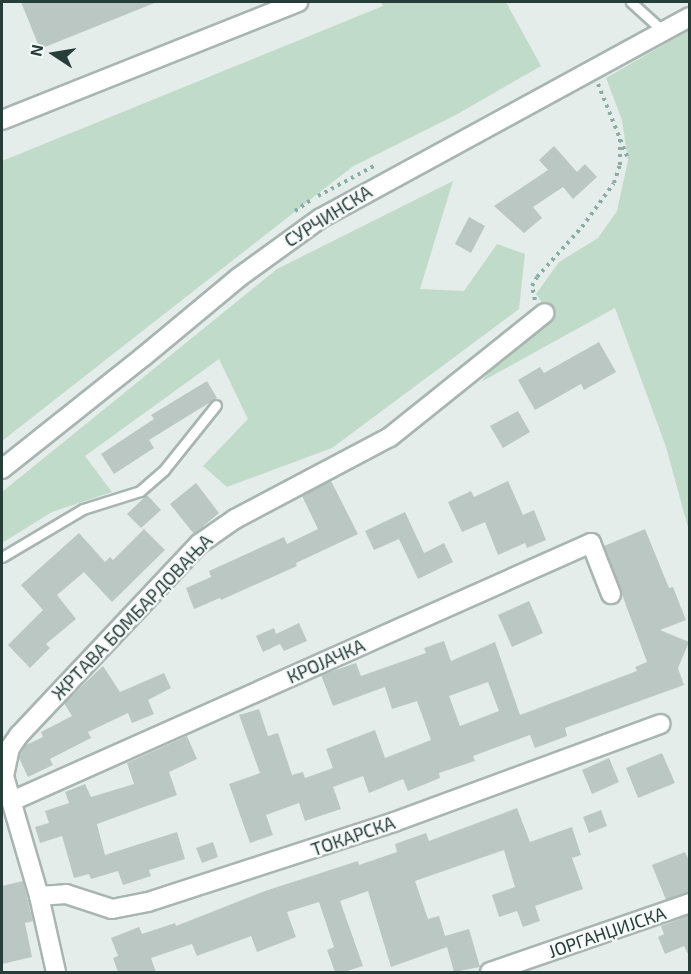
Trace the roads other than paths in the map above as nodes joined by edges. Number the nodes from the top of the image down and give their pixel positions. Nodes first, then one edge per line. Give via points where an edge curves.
1 (298, 2) edge
2 (631, 2) edge
3 (690, 17) edge
4 (663, 31) junction
5 (3, 115) edge
6 (545, 313) dead end
7 (216, 405) dead end
8 (2, 469) edge
9 (2, 557) edge
10 (611, 594) dead end
11 (661, 724) dead end
12 (10, 813) edge
13 (39, 896) junction
14 (690, 903) edge
15 (56, 972) edge
16 (490, 972) edge

1 - 5 street
2 - 4 lane
3 - 4 street, СУРЧИНСКА
4 - 8 street, СУРЧИНСКА via 364,192 302,231 237,278
6 - 12 street, ЖРТАВА БОМБАРДОВАЊА via 390,437 235,519 199,544 19,735 10,748 4,777
7 - 9 lane via 164,470 140,491 83,509
10 - 12 street, КРОЈАЧКА via 591,543
11 - 13 street, ТОКАРСКА via 394,822 148,902 112,909 66,894
12 - 13 street
13 - 15 street
14 - 16 street, ЈОРГАНЏИЈСКА

